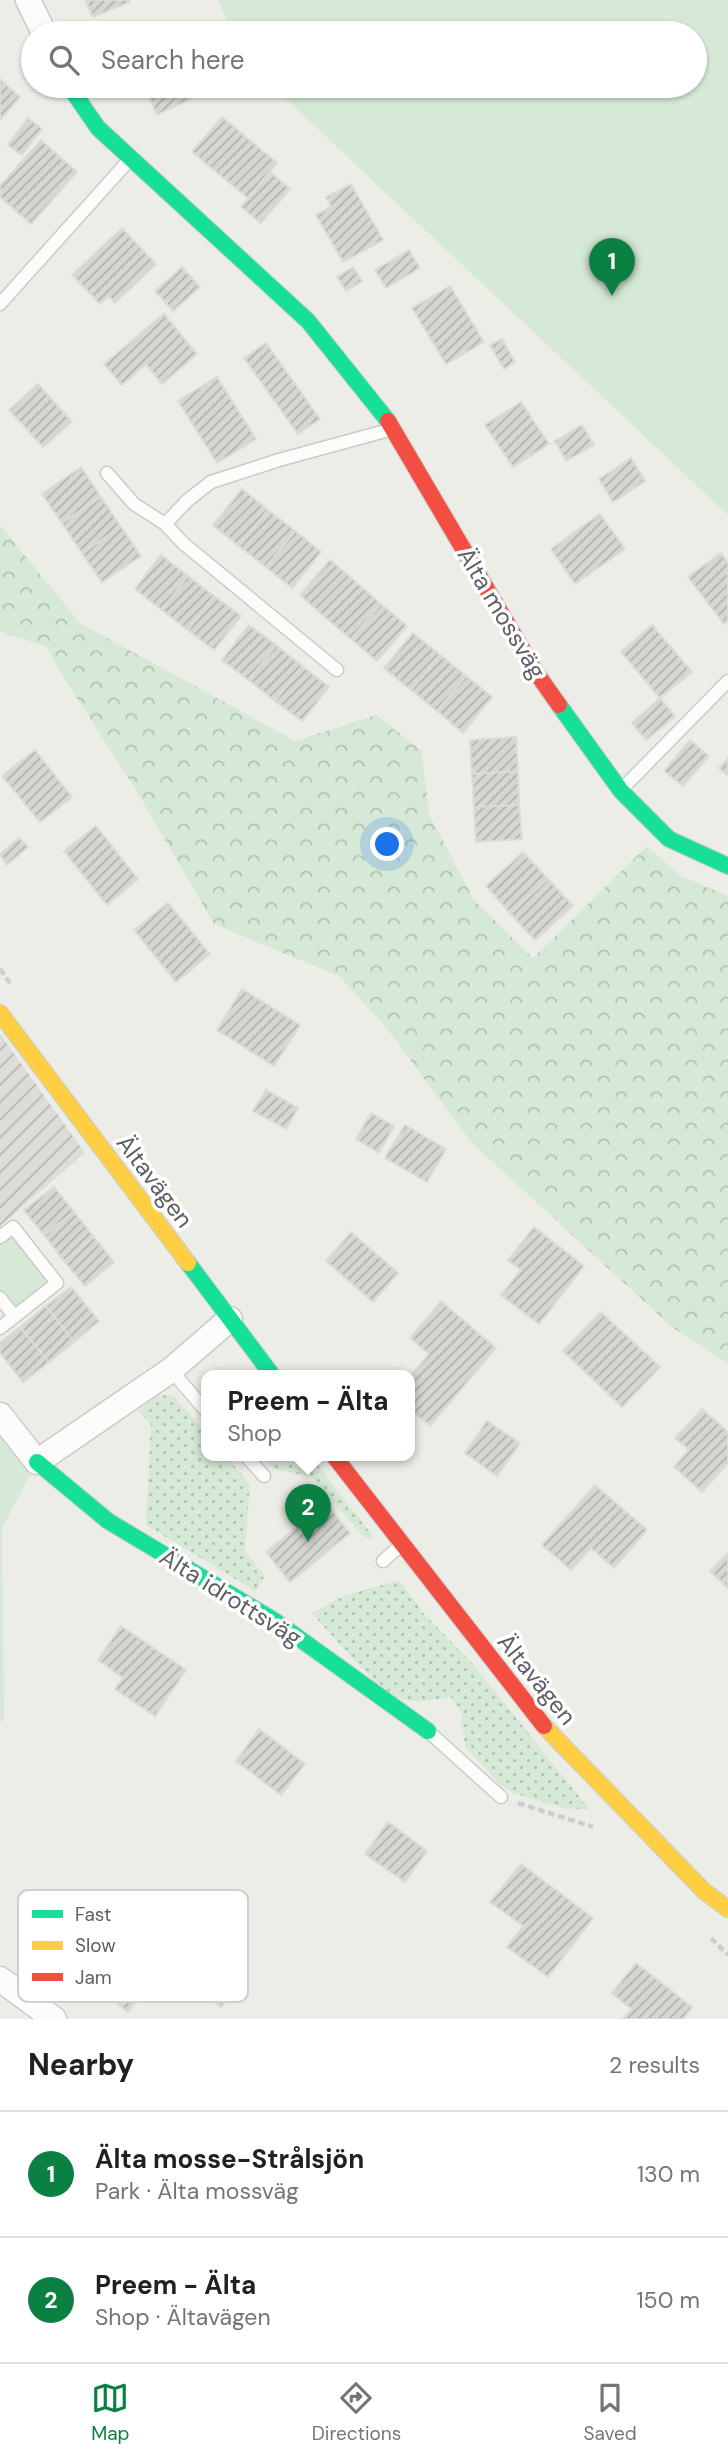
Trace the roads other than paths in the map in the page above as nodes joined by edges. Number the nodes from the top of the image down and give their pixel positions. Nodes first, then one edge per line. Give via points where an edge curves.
1 (28, 0) edge
2 (38, 21) edge
3 (78, 98) edge
4 (131, 158) junction
5 (0, 304) edge
6 (393, 429) junction
7 (107, 473) dead end
8 (165, 524) junction
9 (337, 670) dead end
10 (728, 681) edge
11 (621, 791) junction
12 (728, 866) edge
13 (0, 1013) edge
14 (0, 1237) edge
15 (0, 1297) edge
16 (15, 1316) junction
17 (230, 1319) junction
18 (0, 1328) edge
19 (171, 1370) junction
20 (268, 1370) edge
21 (201, 1405) edge
22 (0, 1415) edge
23 (250, 1461) edge
24 (338, 1461) edge
25 (37, 1462) junction
26 (264, 1476) dead end
27 (402, 1544) junction
28 (383, 1561) dead end
29 (428, 1731) joint
30 (501, 1797) road end
31 (728, 1909) edge
32 (0, 1979) edge
33 (18, 1992) edge
34 (31, 2002) edge
35 (54, 2019) edge

1 - 2 street
3 - 4 street, Älta mossväg via 99,128
4 - 5 lane
4 - 6 street, Älta mossväg via 308,321
6 - 8 lane via 211,482
6 - 11 street, Älta mossväg via 535,671
7 - 8 lane via 134,504
8 - 9 lane
10 - 11 lane
11 - 12 street, Älta mossväg via 669,839
13 - 17 street, Ältavägen
14 - 16 lane via 13,1227 57,1283
15 - 16 lane
16 - 18 lane
17 - 19 street
17 - 20 street, Ältavägen
19 - 21 lane
19 - 25 street
22 - 25 street, Älta idrottsväg
23 - 26 lane
24 - 27 street, Ältavägen
25 - 29 street, Älta idrottsväg via 108,1521 275,1621
27 - 28 lane
27 - 31 street, Ältavägen via 551,1735 704,1891
29 - 30 lane
32 - 33 street
34 - 35 street

